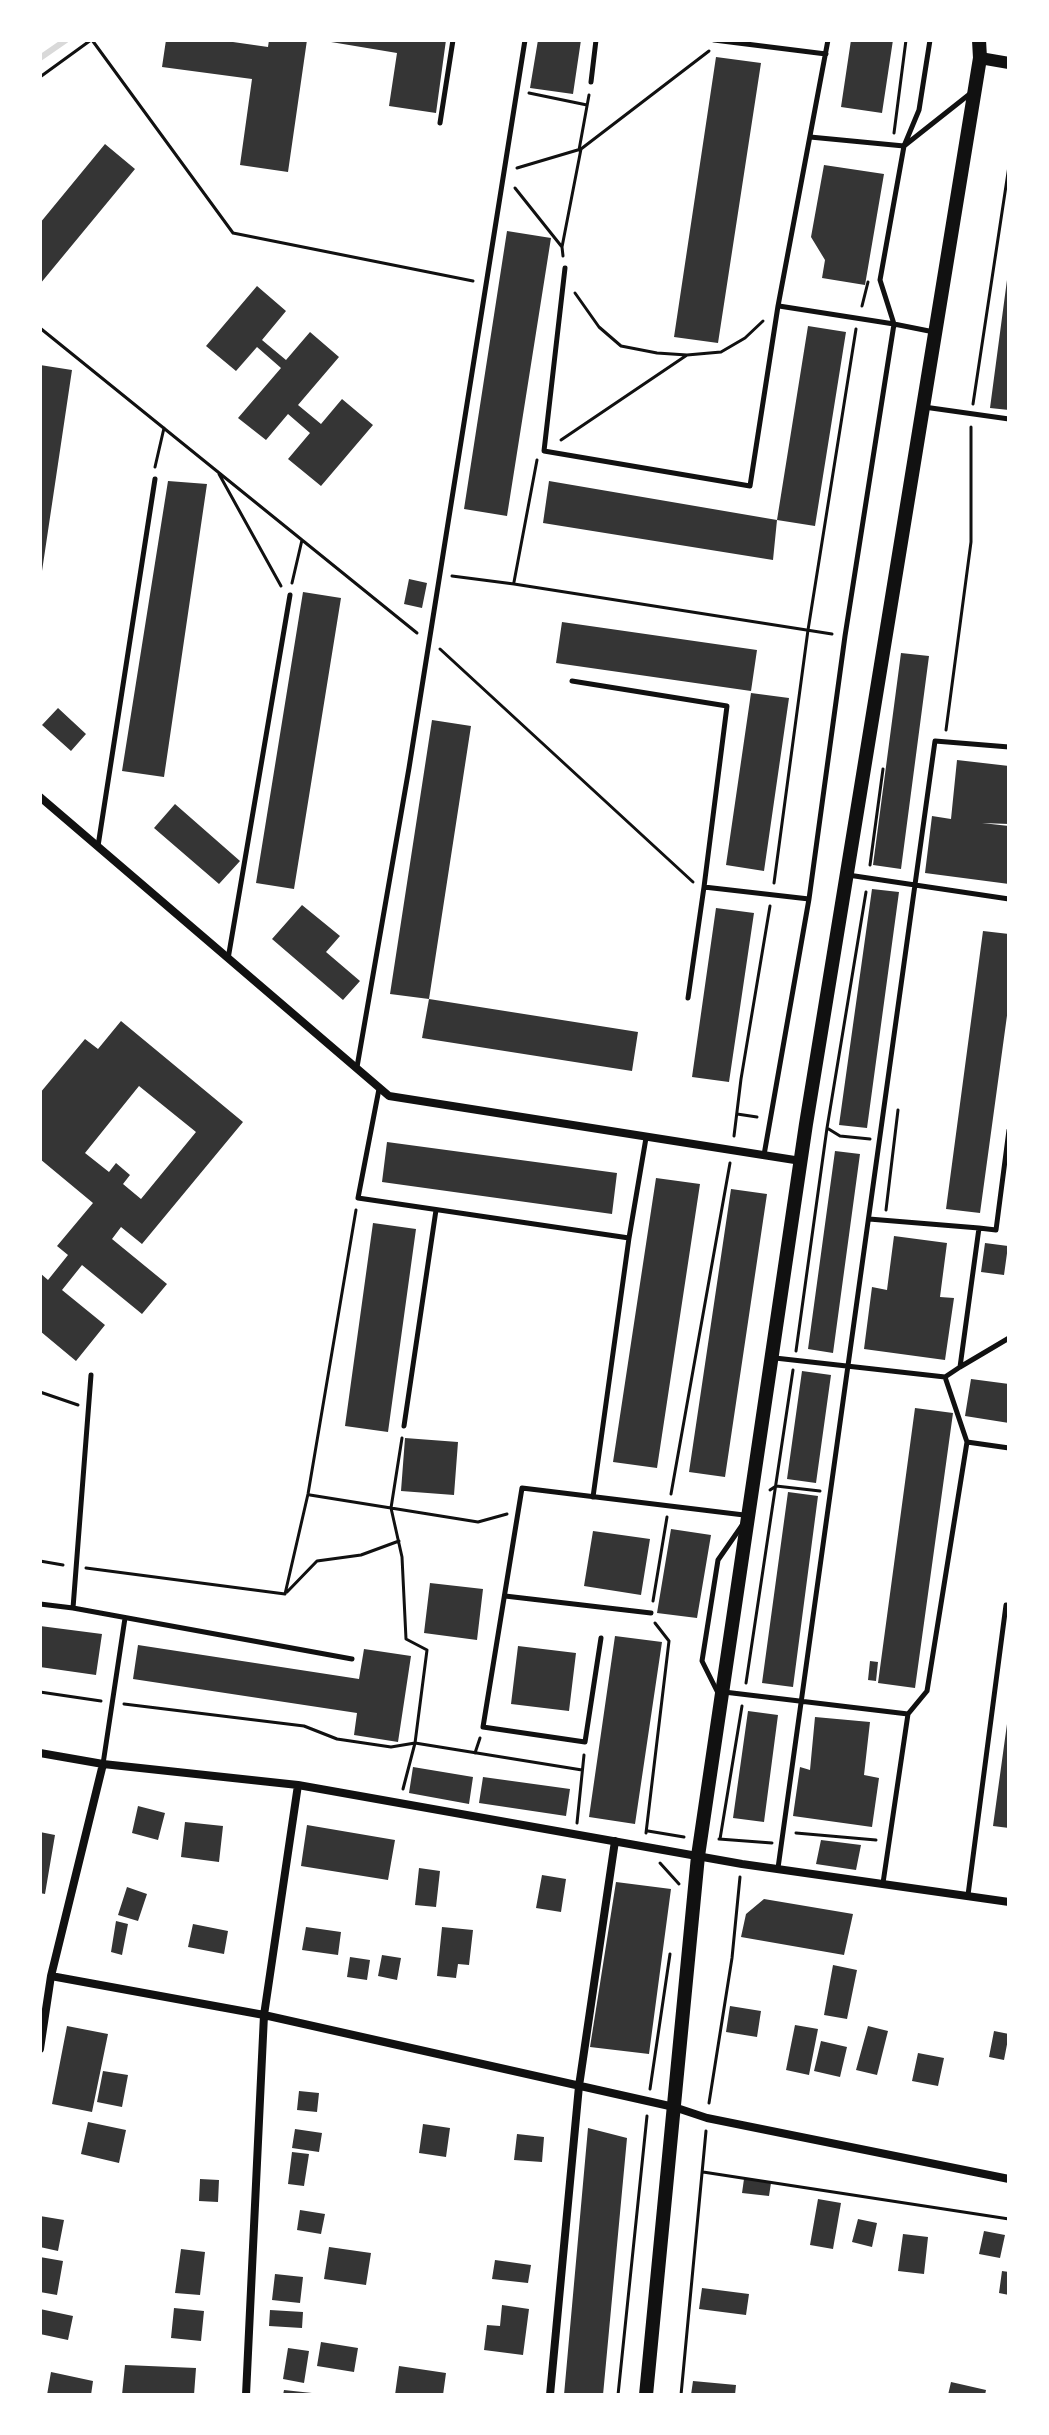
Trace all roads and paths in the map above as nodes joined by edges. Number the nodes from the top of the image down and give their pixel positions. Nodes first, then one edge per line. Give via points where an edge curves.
1 (92, 40) edge
2 (453, 40) edge
3 (525, 40) edge
4 (596, 40) edge
5 (714, 40) edge
6 (828, 40) edge
7 (906, 40) edge
8 (930, 40) edge
9 (721, 41) edge
10 (981, 41) edge
11 (826, 54) junction
12 (980, 58) junction
13 (1009, 63) edge
14 (40, 77) edge
15 (591, 82) joint
16 (517, 90) junction
17 (975, 90) junction
18 (587, 105) junction
19 (440, 123) dead end
20 (810, 137) junction
21 (891, 146) junction
22 (904, 146) junction
23 (580, 150) junction
24 (1009, 166) edge
25 (505, 174) junction
26 (562, 247) junction
27 (565, 268) junction
28 (869, 279) dead end
29 (487, 284) junction
30 (778, 306) junction
31 (858, 318) junction
32 (894, 324) junction
33 (40, 328) edge
34 (935, 333) junction
35 (923, 407) junction
36 (971, 413) junction
37 (1009, 419) edge
38 (164, 428) junction
39 (218, 472) junction
40 (155, 479) joint
41 (302, 540) junction
42 (440, 574) junction
43 (290, 595) junction
44 (808, 630) junction
45 (845, 636) junction
46 (430, 639) junction
47 (572, 681) dead end
48 (1009, 747) edge
49 (40, 797) edge
50 (98, 847) junction
51 (847, 875) junction
52 (915, 885) junction
53 (704, 887) junction
54 (772, 895) junction
55 (809, 899) junction
56 (1009, 899) edge
57 (228, 959) junction
58 (688, 998) dead end
59 (357, 1068) junction
60 (379, 1088) junction
61 (834, 1096) dead end
62 (1009, 1130) edge
63 (646, 1137) junction
64 (733, 1150) junction
65 (764, 1155) junction
66 (801, 1161) junction
67 (358, 1198) junction
68 (436, 1210) junction
69 (868, 1219) junction
70 (979, 1228) junction
71 (629, 1238) junction
72 (1009, 1338) edge
73 (772, 1357) junction
74 (795, 1361) junction
75 (848, 1366) junction
76 (960, 1367) junction
77 (91, 1375) dead end
78 (945, 1377) junction
79 (40, 1392) edge
80 (87, 1408) junction
81 (404, 1426) joint
82 (967, 1442) junction
83 (1009, 1448) edge
84 (308, 1494) junction
85 (593, 1497) junction
86 (668, 1506) junction
87 (391, 1508) junction
88 (518, 1511) junction
89 (748, 1516) junction
90 (399, 1541) junction
91 (40, 1561) edge
92 (74, 1566) junction
93 (285, 1594) junction
94 (505, 1596) junction
95 (40, 1604) edge
96 (1006, 1605) dead end
97 (73, 1608) junction
98 (651, 1613) junction
99 (125, 1618) junction
100 (601, 1638) dead end
101 (352, 1659) dead end
102 (40, 1692) edge
103 (744, 1695) junction
104 (722, 1696) junction
105 (801, 1701) junction
106 (112, 1703) junction
107 (908, 1714) junction
108 (585, 1742) junction
109 (415, 1743) junction
110 (40, 1753) edge
111 (103, 1764) junction
112 (582, 1770) junction
113 (298, 1785) junction
114 (402, 1796) dead end
115 (647, 1831) junction
116 (576, 1834) junction
117 (780, 1838) junction
118 (701, 1839) junction
119 (720, 1839) junction
120 (615, 1841) junction
121 (890, 1842) junction
122 (645, 1847) junction
123 (698, 1856) junction
124 (778, 1868) junction
125 (883, 1883) junction
126 (680, 1885) dead end
127 (968, 1895) junction
128 (1009, 1902) edge
129 (671, 1947) dead end
130 (51, 1976) junction
131 (264, 2015) junction
132 (40, 2049) edge
133 (579, 2086) junction
134 (648, 2101) junction
135 (674, 2107) junction
136 (703, 2172) dead end
137 (1009, 2179) edge
138 (1009, 2219) edge
139 (246, 2395) edge
140 (550, 2395) edge
141 (618, 2395) edge
142 (646, 2395) edge

1 - 14 path
1 - 29 path via 233,233
2 - 19 lane
3 - 16 lane
4 - 15 lane
5 - 9 lane
6 - 11 lane
7 - 21 path
8 - 22 lane via 919,110
9 - 11 lane
9 - 23 path
10 - 12 main road
11 - 20 lane
12 - 13 street
12 - 17 main road
15 - 18 path
16 - 18 path
16 - 25 lane
17 - 22 lane
17 - 34 main road
18 - 23 path
20 - 21 lane
20 - 30 lane
21 - 22 lane
22 - 32 lane via 880,280
23 - 25 path
23 - 26 path
24 - 36 path
25 - 26 path
25 - 29 lane
26 - 27 path
27 - 30 path via 572,289 599,327 621,346 645,351 721,352 745,338
27 - 30 lane via 544,451 750,486
28 - 31 path
29 - 42 lane
30 - 31 lane
31 - 32 lane
31 - 44 path
32 - 34 lane
32 - 45 lane
33 - 38 path
34 - 35 main road
35 - 36 lane
35 - 51 main road
36 - 37 lane
38 - 39 path
38 - 40 path
39 - 41 path
39 - 43 path
40 - 50 lane
41 - 43 path
41 - 46 path
42 - 44 path
42 - 46 lane
43 - 57 lane
44 - 45 path
44 - 54 path
45 - 55 lane
46 - 53 path
46 - 59 lane
47 - 53 lane via 727,706
48 - 52 lane via 935,741
49 - 50 street
50 - 57 street
51 - 52 lane
51 - 66 main road
52 - 56 lane
52 - 69 lane
53 - 54 lane
53 - 58 lane
54 - 55 lane
54 - 64 path
55 - 65 lane
57 - 59 street
59 - 60 street
60 - 63 street via 389,1096
60 - 67 lane
61 - 74 path
62 - 70 lane via 996,1230
63 - 64 street
63 - 71 lane
64 - 65 street
64 - 86 path
65 - 66 street
66 - 73 main road
67 - 68 lane
67 - 84 path
68 - 71 lane
68 - 81 lane
69 - 70 lane
69 - 75 lane
70 - 76 lane
71 - 85 lane
72 - 76 lane
73 - 74 lane
73 - 89 main road
74 - 75 lane
74 - 103 path
75 - 78 lane
75 - 105 lane
76 - 78 lane
77 - 80 lane
78 - 82 lane
79 - 80 path
80 - 92 lane
81 - 87 path
82 - 83 lane
82 - 107 lane via 927,1691
84 - 87 path
84 - 93 path
85 - 86 lane
85 - 88 lane via 522,1488
86 - 89 lane
86 - 98 path
87 - 88 path via 478,1522
87 - 90 path
88 - 94 lane
89 - 104 main road
89 - 104 lane via 718,1560 705,1640 702,1661
90 - 93 path via 361,1555 317,1561
90 - 109 path via 406,1639 427,1650
91 - 92 path
92 - 93 path
92 - 97 lane
94 - 98 lane
94 - 108 lane via 483,1727
95 - 97 lane
96 - 127 lane
97 - 99 lane
98 - 115 path via 669,1641
99 - 101 lane
99 - 106 lane
100 - 108 lane
102 - 106 path
103 - 104 lane
103 - 105 lane
103 - 119 path
104 - 118 main road
105 - 107 lane
105 - 117 lane
106 - 109 path via 304,1726 337,1739 391,1747
106 - 111 lane
107 - 121 lane
108 - 112 path
109 - 112 path
109 - 114 path
110 - 111 street
111 - 113 street
111 - 130 street
112 - 116 path
113 - 116 street
113 - 131 street
115 - 118 path
115 - 122 path
116 - 120 street
117 - 119 path via 772,1843
117 - 121 path via 787,1832
117 - 124 lane
118 - 119 path
118 - 123 main road
120 - 122 street
120 - 133 street
121 - 125 lane
122 - 123 street
122 - 126 path
123 - 124 street
123 - 135 main road
124 - 125 street
125 - 127 street
127 - 128 street
129 - 134 path
130 - 131 street
130 - 132 street
131 - 133 street
131 - 139 street
133 - 134 street
133 - 140 street
134 - 135 street
134 - 141 path
135 - 137 street
135 - 142 main road
136 - 138 path

